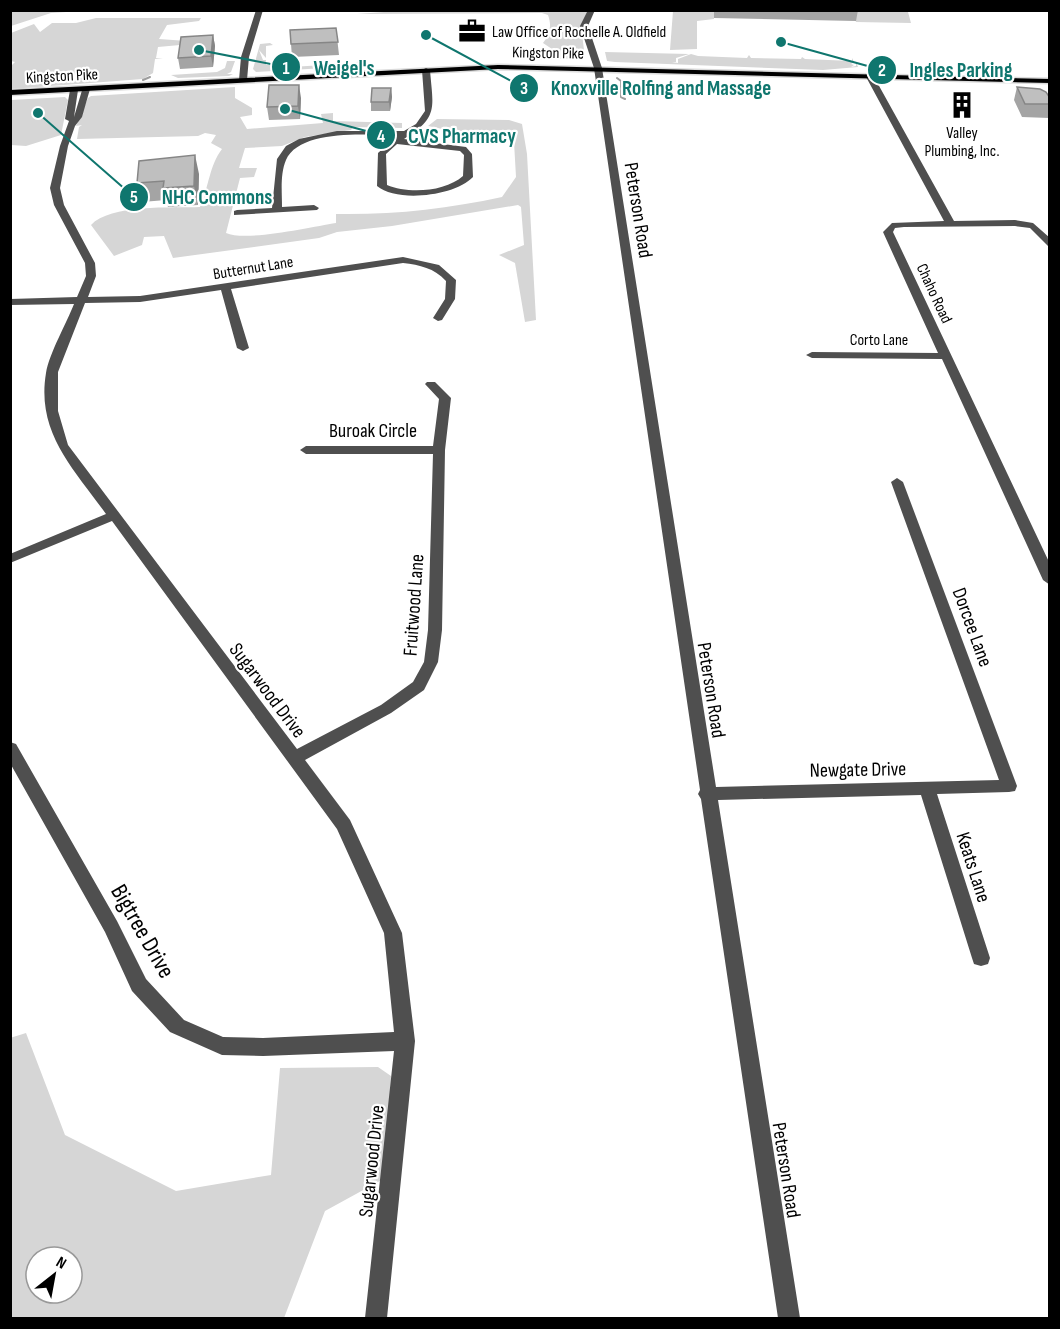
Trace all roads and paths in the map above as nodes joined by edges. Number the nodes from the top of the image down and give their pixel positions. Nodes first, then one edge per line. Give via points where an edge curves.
1 (260, 10) edge
2 (592, 10) edge
3 (601, 10) edge
4 (590, 40) junction
5 (598, 68) junction
6 (426, 70) junction
7 (869, 75) junction
8 (243, 80) junction
9 (1050, 81) edge
10 (86, 89) junction
11 (74, 90) junction
12 (10, 93) edge
13 (73, 116) junction
14 (404, 134) junction
15 (395, 141) junction
16 (314, 208) dead end
17 (277, 210) junction
18 (237, 213) dead end
19 (950, 223) junction
20 (1050, 245) edge
21 (225, 287) junction
22 (82, 301) junction
23 (10, 302) edge
24 (438, 318) dead end
25 (243, 348) dead end
26 (812, 355) dead end
27 (946, 356) junction
28 (431, 384) dead end
29 (306, 450) dead end
30 (439, 450) junction
31 (897, 482) dead end
32 (113, 516) junction
33 (10, 559) edge
34 (1050, 580) edge
35 (13, 758) edge
36 (293, 759) junction
37 (1009, 786) joint
38 (927, 789) junction
39 (706, 794) junction
40 (981, 958) dead end
41 (405, 1041) junction
42 (376, 1318) edge
43 (789, 1318) edge

1 - 8 street via 245,57
2 - 4 street, Peterson Road via 584,26
3 - 4 street
4 - 5 street, Peterson Road
5 - 6 main road, Kingston Pike
5 - 7 main road, Kingston Pike
5 - 39 street, Peterson Road
6 - 8 main road, Kingston Pike
6 - 14 street via 429,111 419,126
7 - 9 main road, Kingston Pike
7 - 19 street
8 - 10 main road, Kingston Pike
10 - 11 main road, Kingston Pike
10 - 13 street, Sugarwood Drive
11 - 12 main road, Kingston Pike
11 - 13 street, Sugarwood Drive
13 - 22 street, Sugarwood Drive via 55,188 59,205 90,263 91,276
14 - 15 street
14 - 17 street via 329,135 295,144 282,158
15 - 15 street via 382,153 380,177 382,186 389,190 410,193 457,186 468,177 468,154 463,149
16 - 17 street
17 - 18 street
19 - 20 street via 1033,226
19 - 27 street, Chaho Road via 904,224 892,226 888,232
21 - 22 street, Butternut Lane via 140,299
21 - 24 street, Butternut Lane via 381,262 424,262 441,268 451,280 450,299
21 - 25 street
22 - 23 street, Butternut Lane
22 - 32 street, Sugarwood Drive via 52,372 52,411 62,445
26 - 27 street, Corto Lane
27 - 34 street, Chaho Road
28 - 30 street, Fruitwood Lane via 445,398
29 - 30 street, Buroak Circle
30 - 36 street, Fruitwood Lane via 432,662 419,686 386,709
31 - 37 street, Dorcee Lane
32 - 33 street
32 - 36 street, Sugarwood Drive
35 - 41 street, Bigtree Drive via 111,927 139,985 177,1026 222,1046
36 - 41 street, Sugarwood Drive via 344,825 393,933
37 - 38 street, Newgate Drive
38 - 39 street, Newgate Drive
38 - 40 street, Keats Lane
39 - 43 street, Peterson Road
41 - 42 street, Sugarwood Drive

